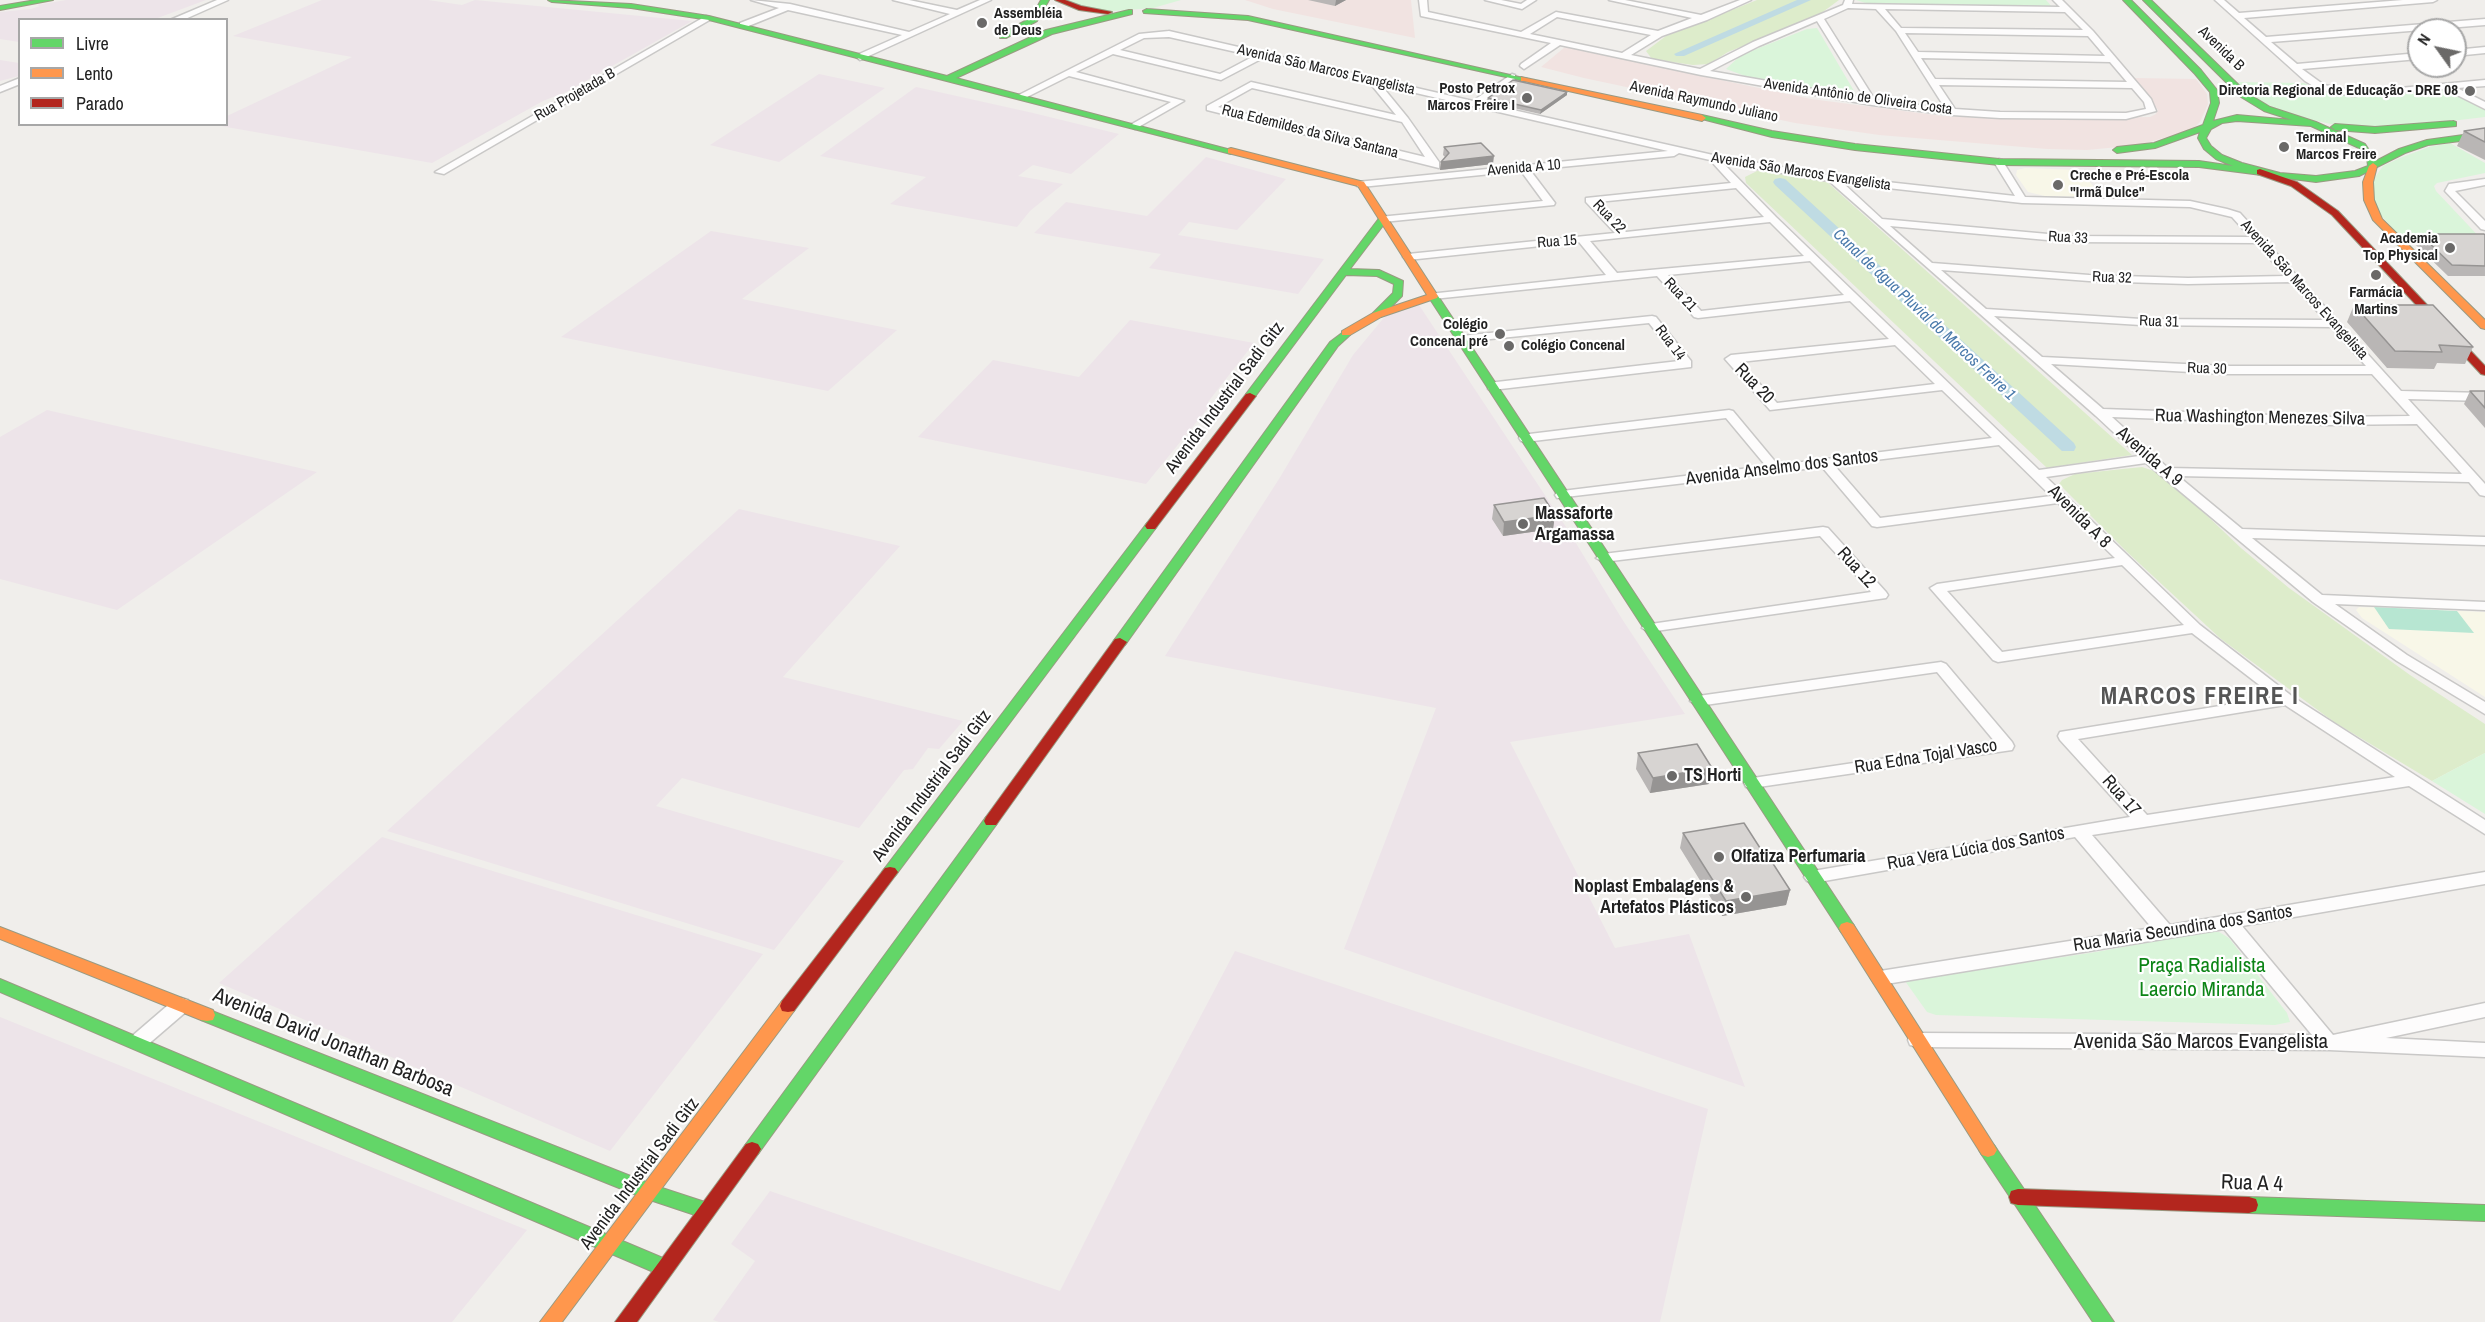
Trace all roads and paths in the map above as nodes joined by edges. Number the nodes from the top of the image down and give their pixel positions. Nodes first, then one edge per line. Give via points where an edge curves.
1 (14, 0) edge
2 (49, 0) edge
3 (224, 0) edge
4 (552, 0) edge
5 (755, 0) edge
6 (897, 0) edge
7 (987, 0) edge
8 (1045, 0) edge
9 (1059, 0) edge
10 (1190, 0) edge
11 (1423, 0) edge
12 (1490, 0) edge
13 (1532, 0) edge
14 (1614, 0) edge
15 (1743, 0) edge
16 (2057, 0) edge
17 (2127, 0) edge
18 (2147, 0) edge
19 (2218, 0) edge
20 (2433, 0) edge
21 (0, 2) edge
22 (1848, 3) edge
23 (1247, 4) dead end
24 (790, 6) junction
25 (1879, 7) junction
26 (0, 8) edge
27 (2067, 10) junction
28 (1148, 11) junction
29 (1129, 12) junction
30 (959, 13) junction
31 (2238, 16) junction
32 (179, 18) edge
33 (709, 18) junction
34 (1704, 18) junction
35 (1820, 19) junction
36 (2485, 22) edge
37 (743, 25) junction
38 (1899, 30) junction
39 (2090, 33) junction
40 (909, 34) junction
41 (1523, 34) junction
42 (1659, 34) junction
43 (2265, 40) junction
44 (1559, 42) junction
45 (987, 44) dead end
46 (2485, 50) edge
47 (1111, 51) junction
48 (2467, 52) edge
49 (1262, 55) junction
50 (1624, 55) junction
51 (1916, 55) junction
52 (860, 57) junction
53 (2407, 57) edge
54 (2112, 58) junction
55 (947, 63) dead end
56 (1524, 66) junction
57 (2295, 67) junction
58 (1701, 72) junction
59 (927, 73) junction
60 (1069, 73) junction
61 (1512, 77) junction
62 (947, 79) junction
63 (1372, 80) junction
64 (18, 82) edge
65 (1930, 82) junction
66 (2485, 83) edge
67 (2133, 85) junction
68 (2445, 86) junction
69 (0, 89) edge
70 (1424, 92) junction
71 (1020, 97) junction
72 (1388, 97) junction
73 (1872, 102) junction
74 (1476, 103) junction
75 (2485, 106) edge
76 (1952, 112) junction
77 (1405, 120) junction
78 (2462, 123) dead end
79 (2313, 124) junction
80 (1135, 126) junction
81 (2207, 127) junction
82 (2485, 135) edge
83 (1687, 152) junction
84 (1713, 158) junction
85 (1434, 162) junction
86 (2000, 162) junction
87 (2373, 166) junction
88 (1524, 169) junction
89 (440, 172) dead end
90 (2260, 172) junction
91 (1443, 176) junction
92 (1832, 179) junction
93 (2485, 183) edge
94 (1361, 184) junction
95 (1737, 185) junction
96 (2022, 200) junction
97 (1383, 219) junction
98 (1772, 219) junction
99 (1880, 222) junction
100 (2482, 223) edge
101 (1623, 235) junction
102 (1582, 239) junction
103 (2257, 240) junction
104 (1356, 256) junction
105 (1406, 256) junction
106 (1812, 258) junction
107 (1931, 266) junction
108 (1344, 272) junction
109 (1659, 272) junction
110 (1614, 277) junction
111 (2293, 279) junction
112 (1432, 296) junction
113 (1854, 297) junction
114 (1984, 312) junction
115 (1377, 315) junction
116 (2335, 324) junction
117 (2485, 326) edge
118 (1461, 339) junction
119 (1899, 341) junction
120 (2037, 360) junction
121 (2377, 370) junction
122 (2485, 372) edge
123 (1492, 386) junction
124 (1946, 386) junction
125 (2400, 395) junction
126 (2485, 397) edge
127 (2100, 413) junction
128 (2420, 420) junction
129 (1525, 438) junction
130 (2002, 441) junction
131 (2149, 459) junction
132 (1825, 463) junction
133 (1776, 469) junction
134 (2166, 472) junction
135 (2036, 474) junction
136 (2472, 478) junction
137 (2485, 492) edge
138 (1562, 495) junction
139 (2061, 499) junction
140 (2238, 533) junction
141 (2485, 541) edge
142 (1604, 558) junction
143 (2124, 561) junction
144 (2318, 599) junction
145 (2485, 606) edge
146 (1649, 628) junction
147 (2195, 628) junction
148 (2288, 700) junction
149 (1698, 701) junction
150 (2485, 709) edge
151 (2412, 780) junction
152 (1752, 783) junction
153 (2144, 821) junction
154 (2485, 828) edge
155 (2079, 831) junction
156 (1813, 877) junction
157 (2485, 878) edge
158 (2228, 922) junction
159 (2166, 932) junction
160 (0, 933) edge
161 (1880, 978) junction
162 (0, 985) edge
163 (181, 1005) junction
164 (2485, 1011) edge
165 (1917, 1040) junction
166 (138, 1042) junction
167 (2329, 1043) junction
168 (2485, 1050) edge
169 (651, 1192) junction
170 (2018, 1197) junction
171 (705, 1210) junction
172 (2485, 1213) edge
173 (608, 1245) junction
174 (663, 1267) junction
175 (550, 1322) edge
176 (625, 1322) edge
177 (2104, 1322) edge

1 - 21 main road
2 - 26 main road
3 - 32 street
4 - 33 main road via 631,6
5 - 24 street
6 - 30 street
7 - 30 street
8 - 45 main road via 1034,19
9 - 29 main road via 1094,10
10 - 28 main road
11 - 41 street, Avenida Antônio de Oliveira Costa via 1424,14
12 - 13 street via 1522,7
14 - 34 street
15 - 34 street
16 - 27 street, Avenida Antônio de Oliveira Costa
17 - 81 main road via 2214,92 2215,103
18 - 79 main road, Avenida B via 2244,95 2267,109
19 - 31 street
20 - 31 street
22 - 25 street
22 - 35 street
23 - 56 main road, Avenida Raymundo Juliano
24 - 37 street
24 - 40 street
25 - 27 street
25 - 38 street
27 - 39 street, Avenida Antônio de Oliveira Costa
28 - 29 main road
28 - 61 main road, Avenida Raymundo Juliano via 1248,18
29 - 62 main road via 1049,32
30 - 40 street
31 - 43 street
33 - 37 main road
33 - 89 street, Rua Projetada B
34 - 42 street
35 - 58 street via 1756,44
35 - 73 street
36 - 43 street
37 - 52 main road
38 - 39 street
38 - 51 street
39 - 54 street, Avenida Antônio de Oliveira Costa
40 - 52 street
41 - 42 street via 1556,14
41 - 44 street, Avenida Antônio de Oliveira Costa
42 - 50 street
43 - 57 street
44 - 50 street, Avenida Antônio de Oliveira Costa
44 - 56 street
46 - 48 street
47 - 49 street, Avenida São Marcos Evangelista via 1142,36 1169,34
47 - 49 street via 1221,77
47 - 60 street, Avenida São Marcos Evangelista
49 - 63 street, Avenida São Marcos Evangelista
50 - 58 street, Avenida Antônio de Oliveira Costa
51 - 54 street
51 - 65 street
52 - 59 main road
53 - 57 street
54 - 67 street, Avenida Antônio de Oliveira Costa
55 - 59 main road
56 - 81 main road, Avenida Raymundo Juliano via 1793,125 1962,145 2063,152 2131,149 2174,140
57 - 68 street via 2314,84 2346,92
58 - 73 street, Avenida Antônio de Oliveira Costa
59 - 62 main road
60 - 71 street, Avenida São Marcos Evangelista
60 - 80 street via 1179,101
61 - 74 street
61 - 86 main road, Avenida Raymundo Juliano via 1782,135
62 - 71 main road
63 - 70 street, Avenida São Marcos Evangelista
63 - 72 street
64 - 69 street
65 - 67 street
65 - 76 street
66 - 68 street
67 - 76 street, Avenida Antônio de Oliveira Costa via 2148,100 2151,111 2126,116
68 - 75 street
70 - 72 street
70 - 74 street, Avenida São Marcos Evangelista
71 - 80 main road
72 - 77 street
73 - 76 street, Avenida Antônio de Oliveira Costa
74 - 83 street, Avenida São Marcos Evangelista
77 - 85 street
77 - 85 street, Rua Edemildes da Silva Santana via 1251,85 1210,108
78 - 79 main road via 2375,130
79 - 81 main road, Avenida Raymundo Juliano via 2258,118 2220,121
79 - 87 main road via 2362,146
80 - 94 main road
81 - 90 main road via 2202,138 2207,147 2219,157
82 - 87 main road via 2427,143
83 - 84 street, Avenida São Marcos Evangelista
83 - 88 street, Avenida A 10
84 - 92 street, Avenida São Marcos Evangelista
84 - 95 street, Avenida A 8
85 - 91 street
86 - 90 main road, Avenida Raymundo Juliano via 2199,164
86 - 96 street
87 - 90 main road via 2339,178 2294,178
87 - 117 main road via 2368,182 2369,200 2378,220
88 - 91 street, Avenida A 10
88 - 97 street via 1550,203
90 - 122 main road via 2294,184 2335,213
91 - 94 street, Avenida A 10
92 - 96 street, Avenida São Marcos Evangelista
92 - 99 street, Avenida A 9
93 - 100 street via 2453,186 2450,191
94 - 97 main road
95 - 98 street, Avenida A 8
95 - 101 street, Rua 22 via 1590,200
96 - 103 street, Avenida São Marcos Evangelista via 2201,206 2236,215
97 - 104 main road, Avenida Industrial Sadi Gitz
97 - 105 main road
98 - 101 street, Rua 22
98 - 106 street, Avenida A 8
99 - 103 street, Rua 33 via 2070,239
99 - 107 street, Avenida A 9
101 - 102 street
102 - 105 street, Rua 15
102 - 110 street, Rua 15
103 - 111 street, Avenida São Marcos Evangelista
104 - 105 main road via 1382,252
104 - 108 main road, Avenida Industrial Sadi Gitz
105 - 112 main road
106 - 109 street, Rua 21
106 - 113 street, Avenida A 8
107 - 111 street, Rua 32 via 2089,278
107 - 114 street, Avenida A 9
108 - 115 main road via 1379,273 1399,283 1398,294
108 - 169 main road, Avenida Industrial Sadi Gitz
109 - 110 street
109 - 113 street, Rua 21 via 1698,315
110 - 112 street
111 - 116 street, Avenida São Marcos Evangelista
112 - 115 main road
112 - 118 main road
113 - 119 street, Avenida A 8
114 - 116 street, Rua 31 via 2141,322
114 - 120 street, Avenida A 9
115 - 171 main road via 1334,344 976,843
116 - 121 street, Avenida São Marcos Evangelista
118 - 123 main road
118 - 123 street, Rua 14 via 1652,319 1687,364
119 - 124 street, Avenida A 8
119 - 124 street, Rua 20 via 1731,359 1774,407
120 - 121 street, Rua 30 via 2225,370
120 - 127 street, Avenida A 9
121 - 125 street, Avenida São Marcos Evangelista
123 - 129 main road
124 - 130 street, Avenida A 8
125 - 126 street
125 - 128 street, Avenida São Marcos Evangelista
127 - 128 street, Rua Washington Menezes Silva via 2327,422
127 - 131 street, Avenida A 9
128 - 136 street, Avenida São Marcos Evangelista
129 - 133 street via 1729,414
129 - 138 main road
130 - 132 street, Avenida Anselmo dos Santos
130 - 135 street, Avenida A 8
131 - 134 street, Avenida A 9
131 - 135 street
132 - 133 street, Avenida Anselmo dos Santos
132 - 139 street via 1877,523
133 - 138 street, Avenida Anselmo dos Santos
134 - 136 street
134 - 140 street, Avenida A 9
135 - 139 street, Avenida A 8
136 - 137 street, Avenida São Marcos Evangelista
138 - 142 main road
139 - 143 street, Avenida A 8
140 - 141 street
140 - 144 street, Avenida A 9
142 - 146 main road
142 - 146 street, Rua 12 via 1823,531 1881,595
143 - 147 street, Avenida A 8
143 - 147 street via 1937,588 1998,657
144 - 145 street
144 - 150 street, Avenida A 9 via 2402,658
146 - 149 main road
147 - 148 street, Avenida A 8
148 - 151 street, Avenida A 8
148 - 153 street, Rua 17 via 2066,736
149 - 152 main road
149 - 152 street, Rua Edna Tojal Vasco via 1941,667 2006,746
151 - 153 street, Rua 17
151 - 154 street, Avenida A 8
152 - 156 main road
153 - 155 street
155 - 156 street, Rua Vera Lúcia dos Santos
155 - 159 street, Rua Vera Lúcia dos Santos
156 - 161 main road
157 - 158 street, Rua Maria Secundina dos Santos
158 - 159 street, Rua Maria Secundina dos Santos
158 - 167 street
159 - 161 street, Rua Maria Secundina dos Santos
160 - 163 main road, Avenida David Jonathan Barbosa
161 - 165 main road
162 - 166 main road
163 - 166 street
163 - 169 main road, Avenida David Jonathan Barbosa
164 - 167 street
165 - 167 street, Avenida São Marcos Evangelista
165 - 170 main road
166 - 173 main road
167 - 168 street, Avenida São Marcos Evangelista
169 - 171 main road, Avenida David Jonathan Barbosa
169 - 173 main road, Avenida Industrial Sadi Gitz
170 - 172 main road, Rua A 4
170 - 177 main road
171 - 174 main road
173 - 174 main road
173 - 175 main road, Avenida Industrial Sadi Gitz
174 - 176 main road

